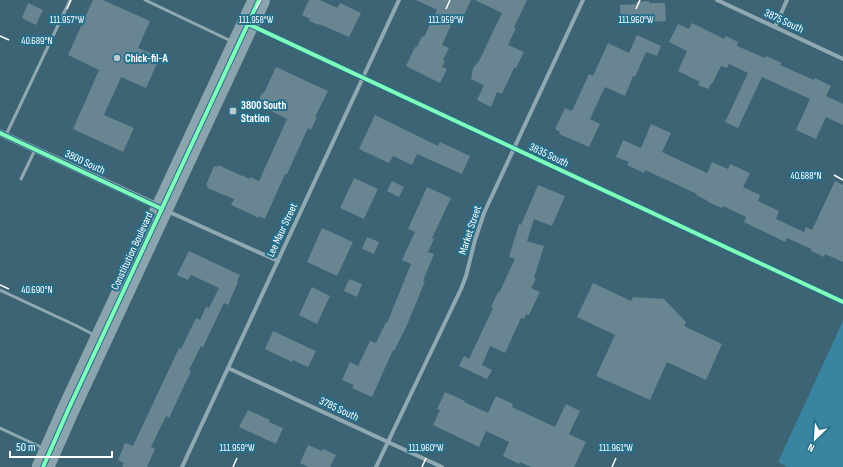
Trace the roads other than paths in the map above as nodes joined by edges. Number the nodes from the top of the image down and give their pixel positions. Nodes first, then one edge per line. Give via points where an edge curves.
1 (70, 0) edge
2 (145, 0) edge
3 (259, 0) edge
4 (399, 0) edge
5 (583, 0) edge
6 (718, 0) edge
7 (787, 0) edge
8 (248, 24) junction
9 (775, 27) junction
10 (238, 45) junction
11 (843, 58) edge
12 (363, 78) junction
13 (3, 134) edge
14 (514, 148) junction
15 (35, 149) junction
16 (21, 179) dead end
17 (162, 209) junction
18 (278, 261) junction
19 (0, 290) edge
20 (843, 302) edge
21 (101, 339) junction
22 (228, 368) junction
23 (0, 428) edge
24 (388, 442) junction
25 (46, 459) edge
26 (182, 467) edge
27 (376, 467) edge
28 (442, 467) edge

1 - 13 lane
2 - 10 lane
3 - 8 main road, Constitution Boulevard
4 - 12 street, Lee Maur Street
5 - 14 street, Market Street
6 - 9 street, 3875 South
7 - 9 street
8 - 10 main road, Constitution Boulevard
8 - 12 street, 3835 South
9 - 11 street, 3875 South
10 - 17 main road, Constitution Boulevard
12 - 14 street, 3835 South
12 - 18 street, Lee Maur Street
13 - 15 street, 3800 South
14 - 20 street, 3835 South
14 - 24 street, Market Street via 484,212 466,276
15 - 16 lane
15 - 17 street, 3800 South
17 - 18 street, 3800 South
17 - 21 main road, Constitution Boulevard
18 - 22 street, Lee Maur Street
19 - 21 lane
21 - 25 main road, Constitution Boulevard
22 - 24 street, 3785 South
22 - 26 street, Lee Maur Street
23 - 25 lane
24 - 27 street, Market Street
24 - 28 street, 3785 South

